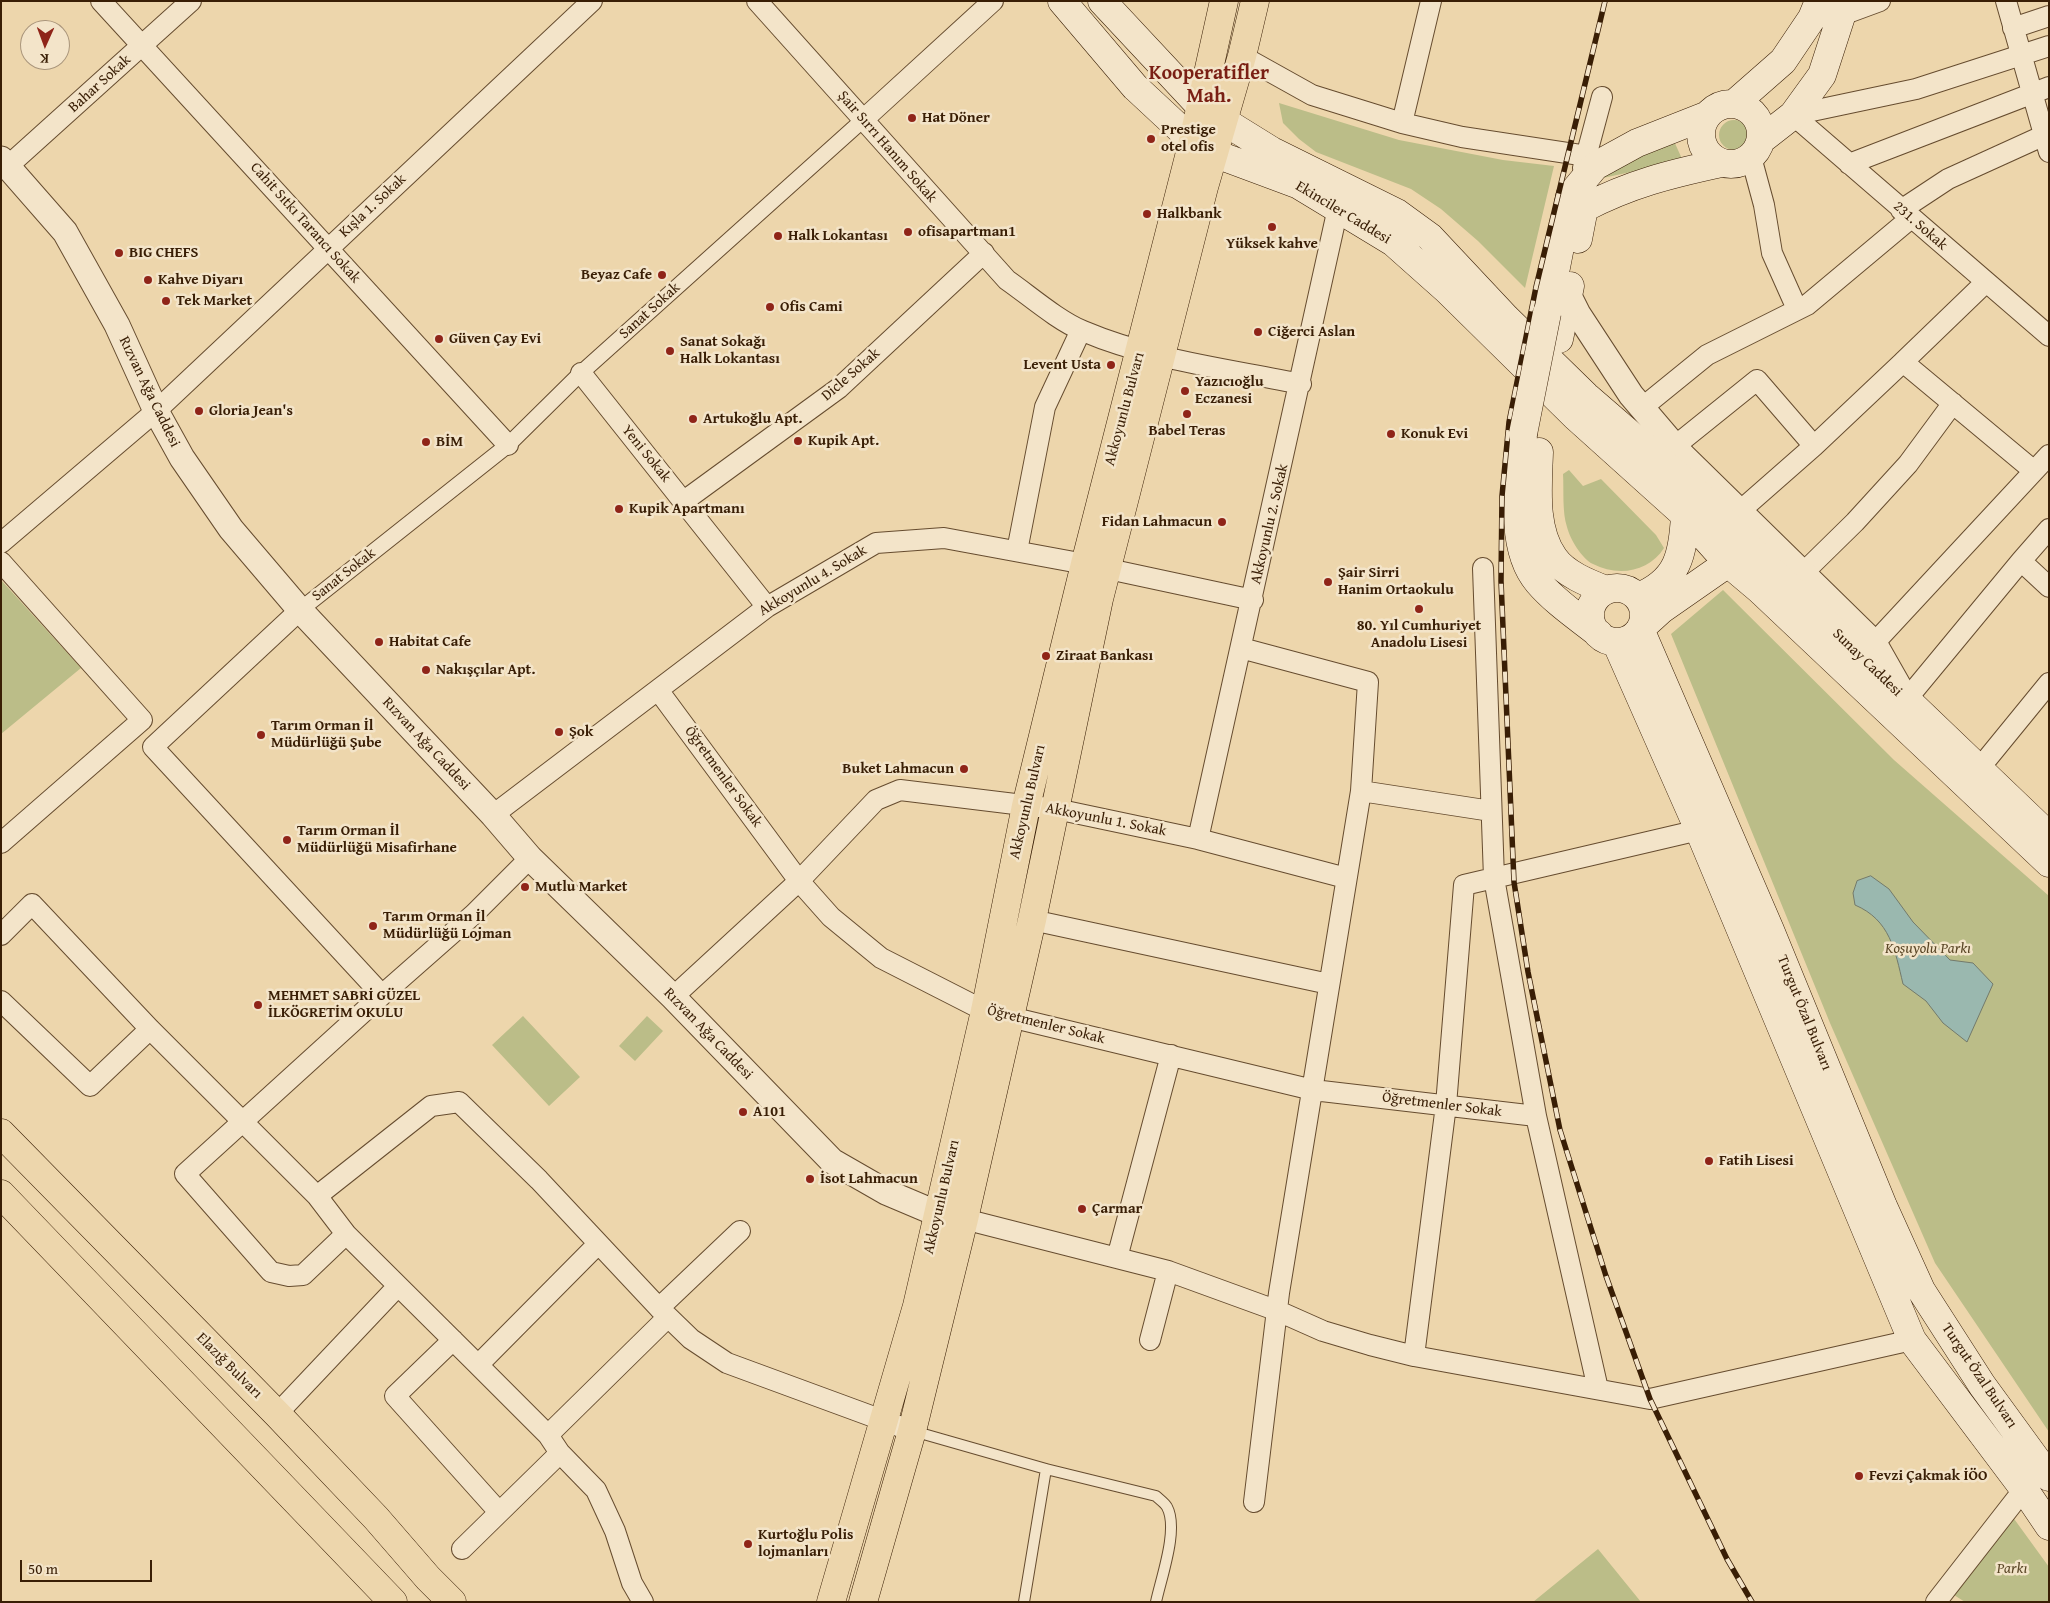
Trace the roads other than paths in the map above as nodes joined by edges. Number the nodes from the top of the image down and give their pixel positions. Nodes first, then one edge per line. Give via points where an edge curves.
1 (101, 1) edge
2 (191, 1) edge
3 (592, 1) edge
4 (758, 1) edge
5 (993, 1) edge
6 (1062, 1) edge
7 (1102, 1) edge
8 (1224, 1) edge
9 (1255, 1) edge
10 (1431, 1) edge
11 (1880, 1) edge
12 (2006, 1) edge
13 (1836, 6) edge
14 (2049, 16) edge
15 (2012, 28) junction
16 (143, 46) junction
17 (2049, 46) edge
18 (1242, 56) junction
19 (2020, 56) junction
20 (2040, 91) edge
21 (1602, 97) dead end
22 (1734, 104) junction
23 (1201, 108) junction
24 (1708, 115) junction
25 (1793, 115) junction
26 (864, 119) junction
27 (1222, 123) junction
28 (1402, 123) junction
29 (2047, 140) edge
30 (1203, 147) junction
31 (1756, 149) junction
32 (1587, 156) junction
33 (5, 163) edge
34 (1721, 163) junction
35 (1849, 164) junction
36 (1581, 196) junction
37 (1338, 208) junction
38 (1906, 214) junction
39 (328, 248) junction
40 (984, 253) junction
41 (1986, 282) junction
42 (1569, 296) junction
43 (1797, 310) junction
44 (1081, 330) junction
45 (1505, 331) junction
46 (2049, 336) edge
47 (1150, 354) junction
48 (1903, 362) junction
49 (581, 373) junction
50 (1301, 384) junction
51 (1953, 404) junction
52 (1643, 407) junction
53 (156, 412) junction
54 (1531, 437) junction
55 (508, 445) junction
56 (1675, 446) junction
57 (1814, 446) junction
58 (2049, 455) edge
59 (2034, 471) junction
60 (684, 501) junction
61 (1740, 511) junction
62 (1685, 515) junction
63 (2049, 529) edge
64 (1, 543) edge
65 (1017, 551) junction
66 (2022, 561) junction
67 (1, 562) edge
68 (1728, 563) junction
69 (1096, 566) junction
70 (1483, 568) dead end
71 (1802, 573) junction
72 (2049, 586) edge
73 (1606, 590) junction
74 (1638, 597) junction
75 (1253, 600) junction
76 (767, 607) junction
77 (300, 610) junction
78 (1640, 629) junction
79 (1607, 638) junction
80 (1241, 648) junction
81 (1868, 650) junction
82 (2049, 683) edge
83 (658, 690) junction
84 (1906, 700) junction
85 (1978, 770) junction
86 (1361, 791) junction
87 (1026, 806) junction
88 (1056, 809) junction
89 (1491, 811) junction
90 (493, 815) junction
91 (1699, 830) junction
92 (2047, 832) edge
93 (1198, 839) junction
94 (1, 843) edge
95 (530, 858) junction
96 (2049, 863) edge
97 (1346, 878) junction
98 (1494, 878) junction
99 (800, 881) junction
100 (1032, 920) junction
101 (1, 935) edge
102 (1329, 984) junction
103 (382, 995) junction
104 (673, 997) junction
105 (1, 1002) edge
106 (997, 1014) junction
107 (150, 1028) junction
108 (1171, 1055) junction
109 (1313, 1090) junction
110 (1446, 1105) junction
111 (1536, 1116) junction
112 (244, 1122) junction
113 (1, 1133) edge
114 (1, 1194) edge
115 (317, 1196) junction
116 (938, 1214) junction
117 (964, 1219) junction
118 (740, 1232) dead end
119 (346, 1234) junction
120 (598, 1244) junction
121 (1117, 1258) junction
122 (1168, 1271) junction
123 (398, 1286) junction
124 (1278, 1311) junction
125 (664, 1312) junction
126 (453, 1340) junction
127 (1150, 1340) dead end
128 (1912, 1340) junction
129 (1414, 1356) junction
130 (478, 1365) junction
131 (1598, 1389) junction
132 (277, 1414) junction
133 (884, 1419) junction
134 (912, 1431) junction
135 (548, 1435) junction
136 (560, 1453) junction
137 (1046, 1469) junction
138 (2049, 1477) edge
139 (2024, 1489) junction
140 (1254, 1502) dead end
141 (499, 1512) junction
142 (2049, 1526) edge
143 (462, 1549) dead end
144 (393, 1602) edge
145 (452, 1602) edge
146 (643, 1602) edge
147 (831, 1602) edge
148 (863, 1602) edge
149 (1024, 1602) edge
150 (1156, 1602) edge
151 (1936, 1602) edge

1 - 16 street, Cahit Sıtkı Tarancı Sokak
2 - 16 street, Bahar Sokak
3 - 39 street, Kışla 1. Sokak
4 - 26 street, Şair Sırrı Hanım Sokak
5 - 26 street, Sanat Sokak
6 - 30 main road, Ekinciler Caddesi via 1135,87
7 - 23 main road, Ekinciler Caddesi
8 - 23 main road, Akkoyunlu Bulvarı
9 - 18 main road, Akkoyunlu Bulvarı
10 - 28 street
11 - 13 street
12 - 15 street
13 - 22 main road via 1812,18 1783,61
13 - 25 main road via 1822,75
14 - 15 street
15 - 19 street
16 - 33 street, Bahar Sokak
16 - 39 street, Cahit Sıtkı Tarancı Sokak
17 - 19 street
18 - 27 main road, Akkoyunlu Bulvarı
18 - 28 street via 1312,95
19 - 20 street
19 - 25 street via 1916,89
20 - 29 street
20 - 35 street
21 - 32 street
22 - 24 main road via 1724,104
22 - 31 main road via 1744,106 1755,116 1762,130
23 - 27 main road, Ekinciler Caddesi
23 - 30 main road, Akkoyunlu Bulvarı
24 - 34 main road via 1703,123 1702,142 1706,151
24 - 36 main road via 1637,143 1595,166
25 - 31 main road
25 - 35 street, 231. Sokak
26 - 40 street, Şair Sırrı Hanım Sokak via 940,208
26 - 49 street, Sanat Sokak
27 - 30 main road, Akkoyunlu Bulvarı
27 - 45 main road, Ekinciler Caddesi via 1396,213 1430,237
28 - 32 street via 1462,137
29 - 38 street via 1948,179
30 - 37 main road, Ekinciler Caddesi via 1299,185
30 - 47 main road, Akkoyunlu Bulvarı
31 - 34 main road via 1737,164
31 - 43 street via 1772,254
32 - 36 street
33 - 53 street, Rızvan Ağa Caddesi via 65,232 116,325
34 - 36 main road via 1668,174 1619,190
35 - 38 street, 231. Sokak
36 - 42 main road
36 - 54 main road, bridge via 1570,196 1547,312
37 - 45 main road, Ekinciler Caddesi via 1393,242 1447,290
37 - 50 street, Akkoyunlu 2. Sokak
38 - 41 street, 231. Sokak
38 - 43 street
39 - 53 street, Kışla 1. Sokak
39 - 55 street, Cahit Sıtkı Tarancı Sokak
40 - 44 street, Şair Sırrı Hanım Sokak via 1007,280
40 - 60 street, Dicle Sokak via 839,388
41 - 46 street, 231. Sokak
41 - 48 street
42 - 52 street via 1631,395
42 - 54 main road
43 - 52 street via 1707,355
44 - 47 street, Şair Sırrı Hanım Sokak
44 - 65 street via 1044,407
45 - 62 main road, Sunay Caddesi via 1576,416
45 - 81 main road, Sunay Caddesi via 1690,486 1770,569
47 - 50 street, Şair Sırrı Hanım Sokak
47 - 69 main road, Akkoyunlu Bulvarı
48 - 51 street
48 - 57 street
49 - 55 street, Sanat Sokak
49 - 60 street, Yeni Sokak
50 - 75 street, Akkoyunlu 2. Sokak
51 - 59 street
51 - 71 street via 1908,464
52 - 56 street
53 - 64 street, Kışla 1. Sokak
53 - 77 street, Rızvan Ağa Caddesi via 182,458 231,530
54 - 73 main road via 1543,537 1554,559 1578,578
54 - 79 main road via 1519,528 1526,564 1538,582
55 - 77 street, Sanat Sokak
56 - 57 street via 1757,380
56 - 61 street
57 - 61 street
58 - 59 street
59 - 81 street
60 - 76 street, Yeni Sokak
61 - 71 street
62 - 68 main road, Sunay Caddesi
62 - 74 main road via 1684,543 1678,564 1654,591
63 - 66 street
65 - 69 street, Akkoyunlu 4. Sokak
65 - 76 street, Akkoyunlu 4. Sokak via 944,538 876,542
66 - 72 street
66 - 84 street
67 - 94 street via 142,720
68 - 78 main road via 1662,609
68 - 96 main road, Sunay Caddesi
69 - 75 street, Akkoyunlu 4. Sokak
69 - 87 main road, Akkoyunlu Bulvarı
69 - 88 main road, Akkoyunlu Bulvarı
70 - 89 street
71 - 81 street
73 - 74 main road via 1623,588
73 - 79 main road via 1598,595 1590,610 1590,619
74 - 78 main road via 1644,613
75 - 80 street, Akkoyunlu 2. Sokak
76 - 83 street, Akkoyunlu 4. Sokak
77 - 90 street, Rızvan Ağa Caddesi
77 - 103 street via 153,747
78 - 79 main road via 1630,639
78 - 138 main road, Turgut Özal Bulvarı via 1921,1290 1982,1385
79 - 91 main road, Turgut Özal Bulvarı
80 - 86 street via 1368,682
80 - 93 street, Akkoyunlu 2. Sokak
81 - 84 main road, Sunay Caddesi
82 - 85 street
83 - 90 street, Akkoyunlu 4. Sokak
83 - 99 street, Öğretmenler Sokak
84 - 85 main road, Sunay Caddesi
85 - 92 main road, Sunay Caddesi
86 - 89 street
86 - 97 street
87 - 88 street, Akkoyunlu 1. Sokak
87 - 99 street, Akkoyunlu 1. Sokak via 900,790 876,800
87 - 106 main road, Akkoyunlu Bulvarı
88 - 93 street, Akkoyunlu 1. Sokak
88 - 100 main road, Akkoyunlu Bulvarı
89 - 98 street
90 - 95 street, Rızvan Ağa Caddesi
91 - 98 street
91 - 128 main road, Turgut Özal Bulvarı
93 - 97 street, Akkoyunlu 1. Sokak
95 - 103 street via 474,914
95 - 104 street, Rızvan Ağa Caddesi
97 - 102 street
98 - 110 street via 1464,885
98 - 111 street
99 - 104 street, Akkoyunlu 1. Sokak
99 - 106 street, Öğretmenler Sokak via 831,917 881,958
100 - 102 street
100 - 106 main road, Akkoyunlu Bulvarı
101 - 107 street via 32,904
102 - 109 street
103 - 112 street
104 - 116 street, Rızvan Ağa Caddesi via 832,1161 886,1192
105 - 107 street via 90,1086
106 - 108 street, Öğretmenler Sokak
106 - 116 main road, Akkoyunlu Bulvarı
106 - 117 main road, Akkoyunlu Bulvarı
107 - 112 street
108 - 109 street, Öğretmenler Sokak
108 - 121 street
109 - 110 street, Öğretmenler Sokak
109 - 124 street
110 - 111 street, Öğretmenler Sokak
110 - 129 street
111 - 131 street
112 - 115 street
112 - 119 street via 185,1174 271,1272 302,1276
113 - 132 main road, Elazığ Bulvarı
114 - 144 main road
115 - 119 street
115 - 120 street via 431,1106 459,1102 539,1180
116 - 117 street, Rızvan Ağa Caddesi
116 - 133 main road, Akkoyunlu Bulvarı via 917,1306
117 - 121 street
117 - 134 main road, Akkoyunlu Bulvarı
118 - 125 street
119 - 123 street
120 - 125 street
120 - 130 street
121 - 122 street
122 - 124 street
122 - 127 street
123 - 126 street
123 - 132 street
124 - 129 street via 1323,1331
124 - 140 street
125 - 133 street via 691,1339 727,1363
125 - 135 street
126 - 130 street
126 - 141 street via 395,1396
128 - 131 street via 1650,1399
128 - 139 main road, Turgut Özal Bulvarı
129 - 131 street
130 - 135 street
132 - 145 main road, Elazığ Bulvarı
133 - 134 street
133 - 147 main road, Akkoyunlu Bulvarı
134 - 137 lane
134 - 148 main road, Akkoyunlu Bulvarı
135 - 136 street
136 - 141 street
136 - 146 street via 596,1490 615,1531 632,1583
137 - 149 lane
137 - 150 lane via 1156,1496 1166,1506 1171,1521 1170,1537
139 - 142 main road, Turgut Özal Bulvarı
139 - 151 street
141 - 143 street

